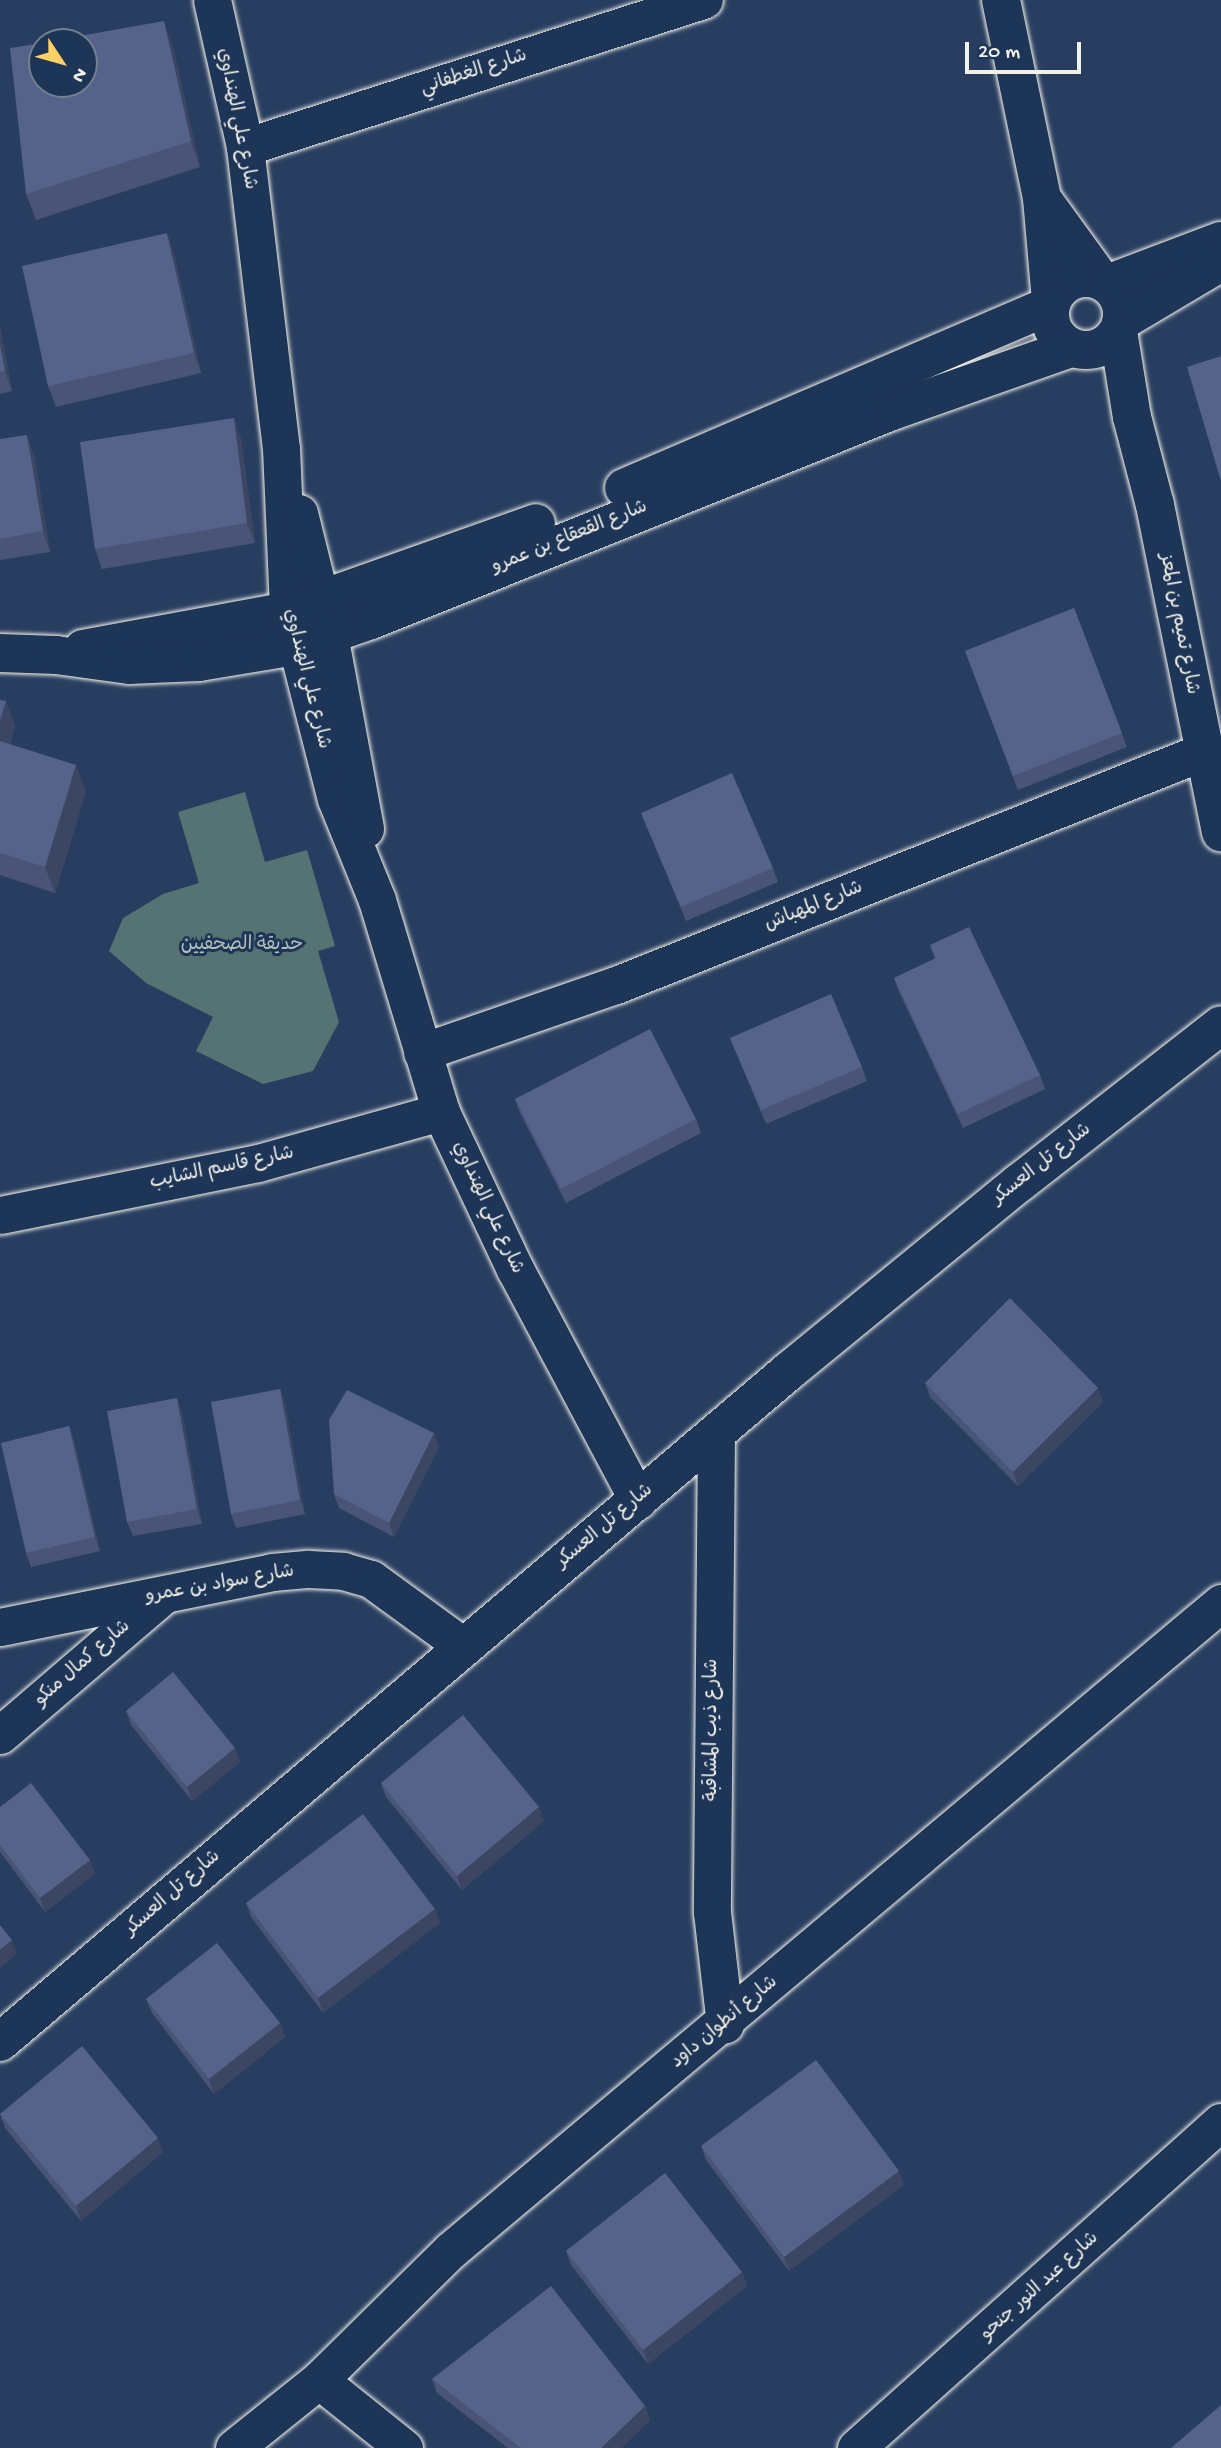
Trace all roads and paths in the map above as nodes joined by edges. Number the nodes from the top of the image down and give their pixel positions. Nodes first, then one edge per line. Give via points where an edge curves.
1 (212, 0) edge
2 (704, 0) edge
3 (1001, 0) edge
4 (245, 147) junction
5 (1042, 198) junction
6 (1221, 241) edge
7 (1221, 262) edge
8 (1104, 282) junction
9 (1051, 303) junction
10 (1120, 326) junction
11 (1074, 349) junction
12 (1132, 417) junction
13 (309, 623) junction
14 (0, 653) edge
15 (1202, 752) junction
16 (1221, 832) edge
17 (1221, 1025) edge
18 (422, 1052) junction
19 (441, 1112) junction
20 (0, 1215) edge
21 (716, 1435) junction
22 (638, 1500) junction
23 (165, 1593) junction
24 (1221, 1604) edge
25 (0, 1627) edge
26 (463, 1646) junction
27 (0, 1735) edge
28 (725, 2024) junction
29 (0, 2042) edge
30 (1221, 2122) edge
31 (319, 2380) junction
32 (234, 2448) edge
33 (404, 2448) edge
34 (856, 2448) edge

1 - 4 street, شارع علي الهنداوي
2 - 4 street, شارع الغطفاني
3 - 5 street
4 - 13 street, شارع علي الهنداوي via 281,448
5 - 8 street
5 - 9 street
6 - 8 street
7 - 10 street
8 - 9 street via 1072,280
8 - 10 street via 1119,300
9 - 11 street via 1049,322 1057,337
9 - 13 street, شارع القعقاع بن عمرو
10 - 11 street via 1093,351
10 - 12 street, شارع تميم بن المعز
11 - 12 street, شارع تميم بن المعز
11 - 13 street, شارع القعقاع بن عمرو
12 - 15 street, شارع تميم بن المعز via 1160,529
13 - 14 street, شارع القعقاع بن عمرو via 198,662 129,665
13 - 18 street, شارع علي الهنداوي via 336,799 377,900
15 - 16 street, شارع تميم بن المعز
15 - 18 street, شارع المهباش via 617,985
17 - 21 street, شارع تل العسكر via 1019,1183
18 - 19 street, شارع علي الهنداوي
19 - 20 street, شارع قاسم الشايب via 258,1163
19 - 22 street, شارع علي الهنداوي via 515,1269
21 - 22 street, شارع تل العسكر
21 - 28 street, شارع ذيب المشاقبة via 712,1912
22 - 26 street, شارع تل العسكر
23 - 25 street, شارع سواد بن عمرو
23 - 26 street, شارع سواد بن عمرو via 272,1572 343,1571 371,1579
23 - 27 street, شارع كمال منكو
24 - 28 street, شارع أنطوان داود via 1055,1739
26 - 29 street, شارع تل العسكر
28 - 31 street, شارع أنطوان داود via 451,2250
30 - 34 street, شارع عبد النور جنحو
31 - 32 street, شارع أنطوان داود
31 - 33 street

